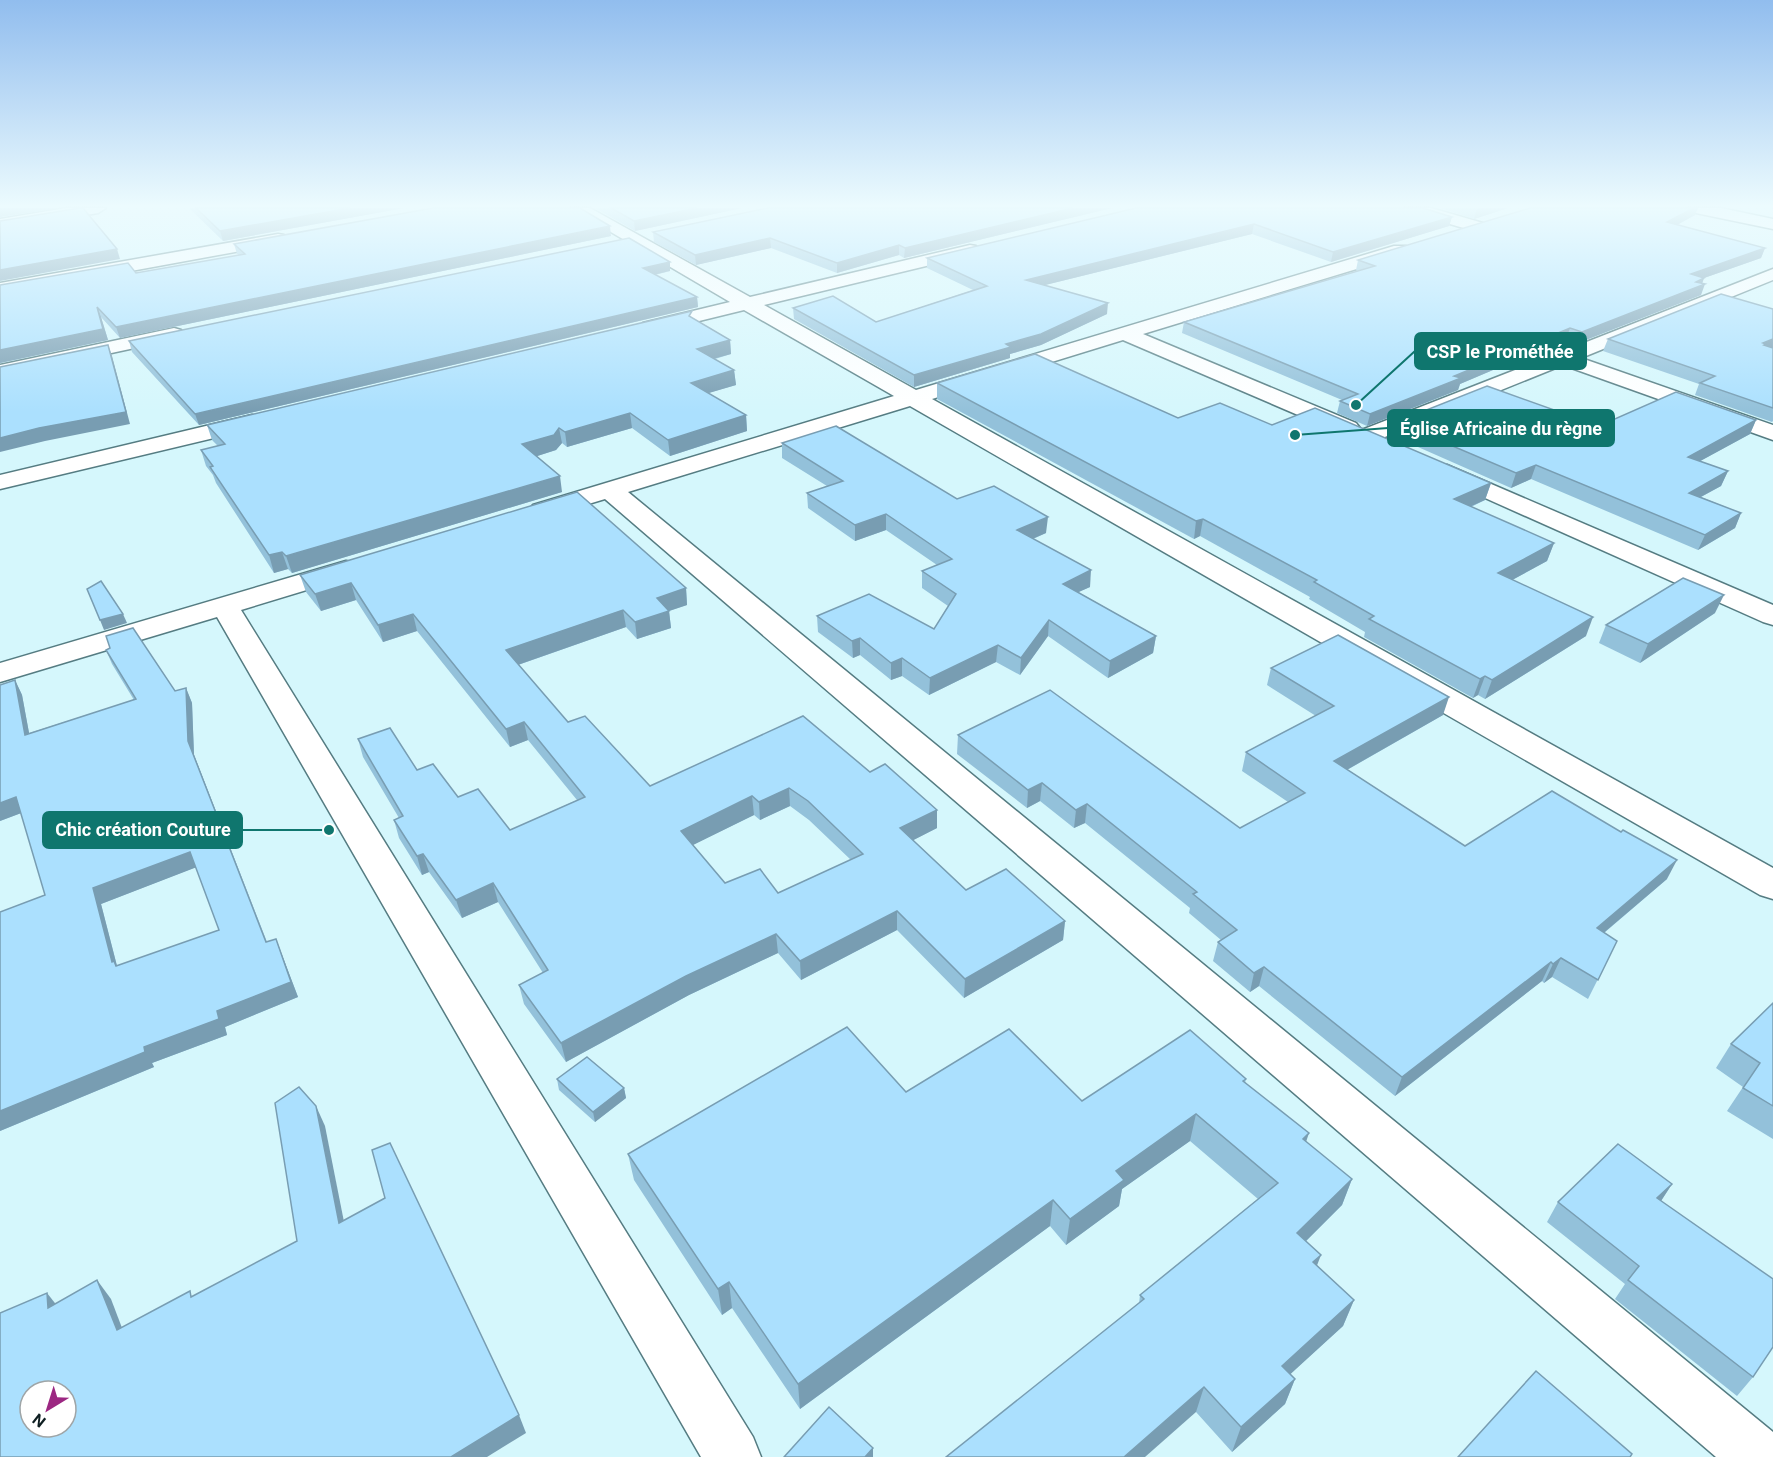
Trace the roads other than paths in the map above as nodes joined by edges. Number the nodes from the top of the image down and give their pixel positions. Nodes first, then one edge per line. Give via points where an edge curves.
1 (72, 276) edge
2 (697, 276) edge
3 (864, 276) edge
4 (1313, 276) edge
5 (1768, 276) edge
6 (0, 289) edge
7 (1715, 297) junction
8 (747, 304) junction
9 (1744, 305) edge
10 (187, 332) edge
11 (630, 332) edge
12 (1123, 333) junction
13 (1562, 358) junction
14 (0, 370) edge
15 (912, 397) junction
16 (268, 418) edge
17 (1773, 433) edge
18 (1367, 436) junction
19 (1399, 450) edge
20 (1431, 465) edge
21 (0, 482) edge
22 (610, 490) junction
23 (519, 517) edge
24 (372, 561) edge
25 (224, 605) junction
26 (1773, 616) edge
27 (0, 673) edge
28 (1773, 885) edge
29 (733, 1457) edge
30 (1759, 1457) edge

1 - 6 street
2 - 8 street
3 - 8 street
4 - 12 street
5 - 7 street
7 - 9 street
7 - 13 street
8 - 11 street
8 - 15 street
10 - 14 street
12 - 15 street
12 - 18 street
13 - 17 street
13 - 18 street
15 - 22 street
15 - 28 street
16 - 21 street
18 - 19 street
20 - 26 street
22 - 23 street
22 - 30 street
24 - 25 street
25 - 27 street
25 - 29 street

